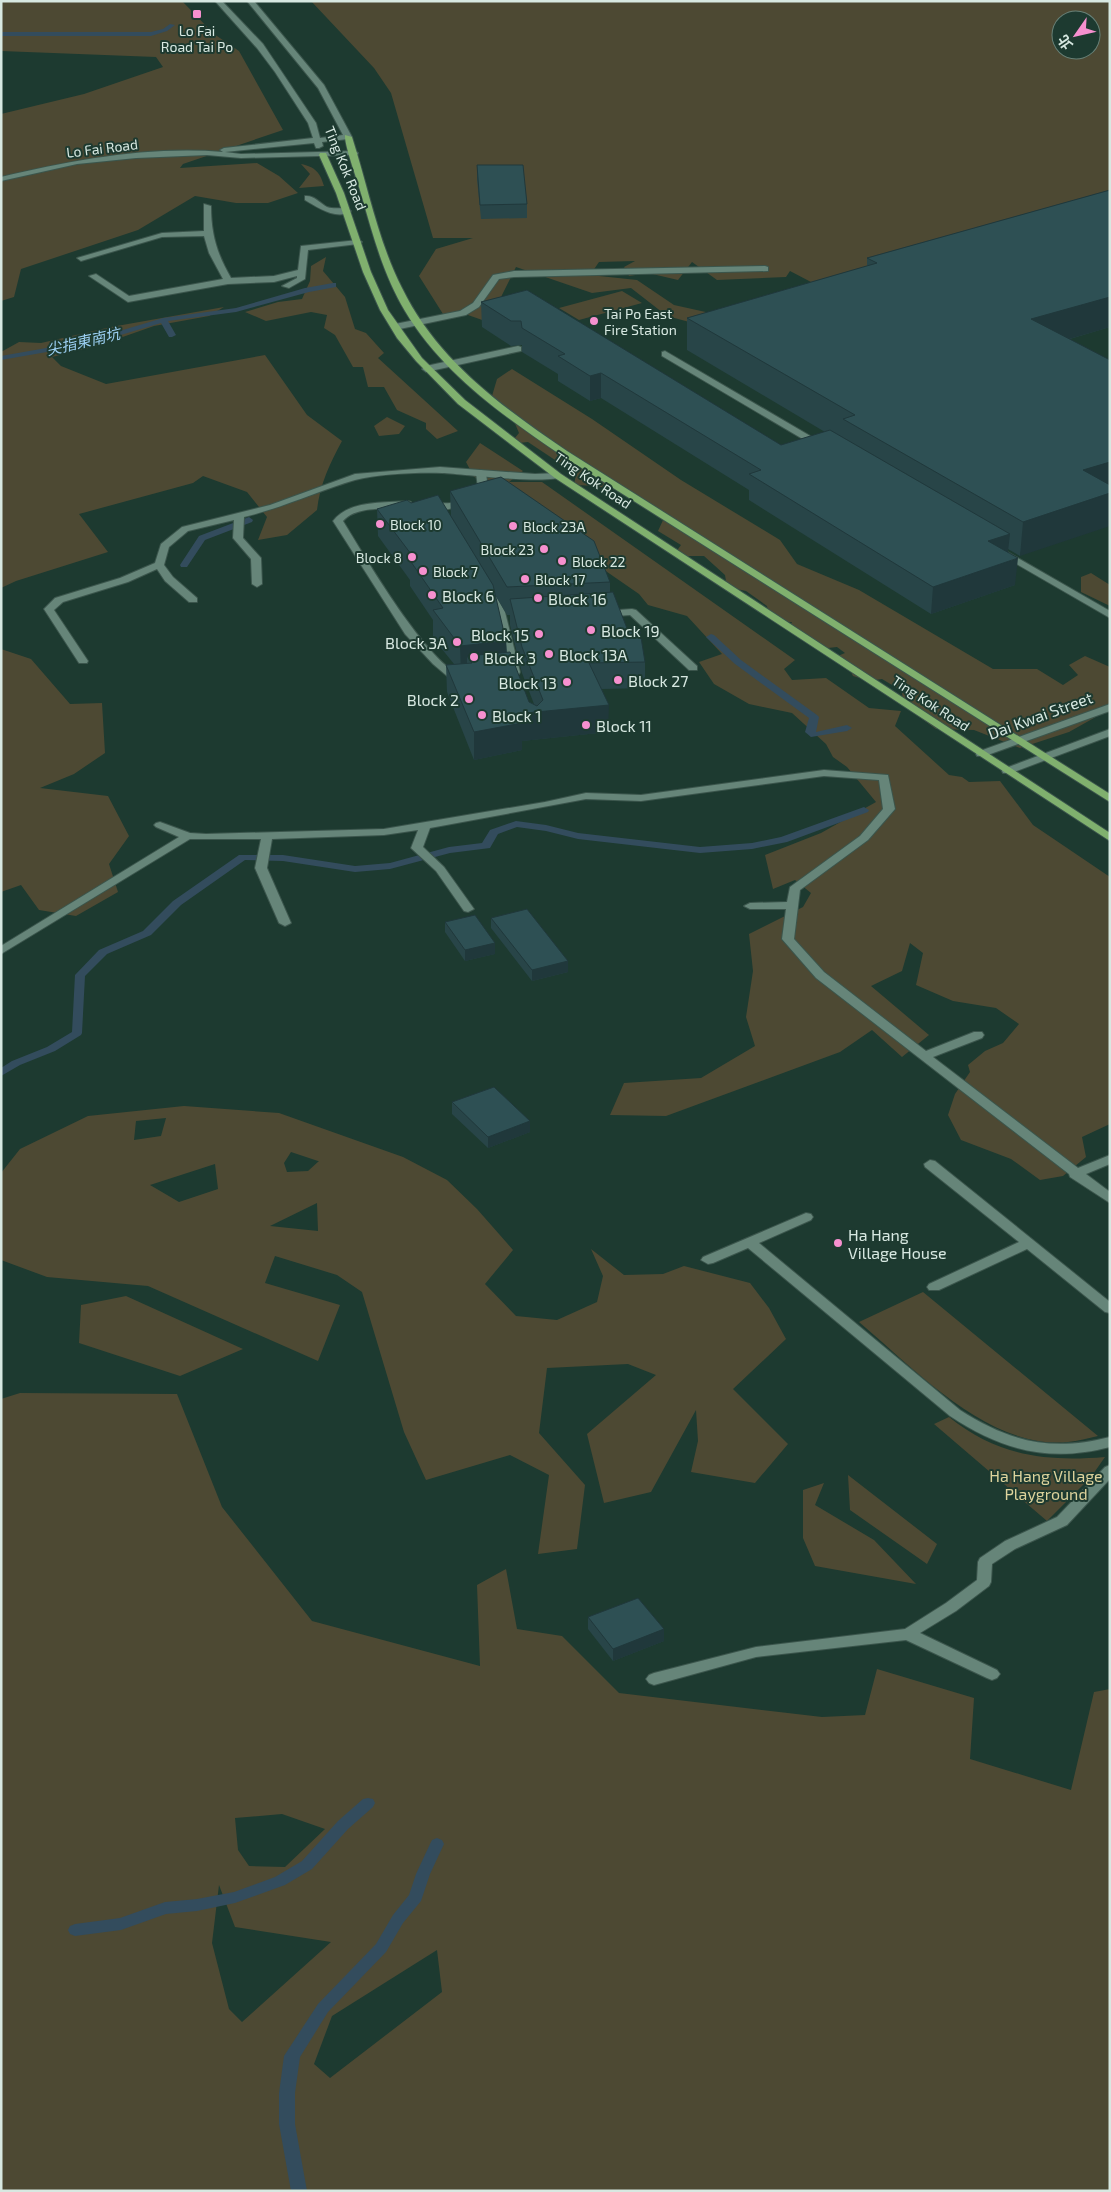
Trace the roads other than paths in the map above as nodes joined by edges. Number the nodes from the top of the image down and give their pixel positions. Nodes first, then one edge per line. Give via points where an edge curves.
1 (218, 1) edge
2 (250, 1) edge
3 (348, 137) junction
4 (316, 139) junction
5 (207, 153) junction
6 (354, 153) junction
7 (322, 155) junction
8 (1, 179) edge
9 (308, 198) dead end
10 (206, 206) dead end
11 (347, 211) junction
12 (207, 234) junction
13 (358, 242) junction
14 (80, 258) dead end
15 (765, 269) dead end
16 (301, 272) junction
17 (93, 276) dead end
18 (228, 281) junction
19 (286, 286) dead end
20 (419, 324) junction
21 (396, 327) junction
22 (518, 349) dead end
23 (665, 354) dead end
24 (450, 364) junction
25 (426, 369) junction
26 (827, 450) edge
27 (481, 473) junction
28 (558, 476) junction
29 (238, 515) junction
30 (998, 550) edge
31 (159, 565) junction
32 (257, 584) dead end
33 (487, 589) edge
34 (193, 600) dead end
35 (592, 615) edge
36 (1110, 615) edge
37 (83, 661) dead end
38 (693, 668) dead end
39 (476, 677) edge
40 (513, 677) edge
41 (1110, 707) edge
42 (1110, 732) edge
43 (1019, 740) junction
44 (981, 754) junction
45 (1044, 757) junction
46 (1007, 771) junction
47 (1110, 799) edge
48 (160, 825) dead end
49 (425, 826) junction
50 (267, 834) junction
51 (188, 836) junction
52 (1110, 838) edge
53 (792, 905) junction
54 (750, 906) dead end
55 (468, 909) dead end
56 (284, 923) dead end
57 (1, 951) edge
58 (978, 1035) dead end
59 (924, 1056) junction
60 (1110, 1159) edge
61 (930, 1164) dead end
62 (1075, 1174) junction
63 (1110, 1199) edge
64 (806, 1218) dead end
65 (750, 1242) junction
66 (1028, 1243) junction
67 (708, 1260) dead end
68 (934, 1287) dead end
69 (1110, 1309) edge
70 (1110, 1442) edge
71 (1110, 1470) edge
72 (908, 1634) junction
73 (992, 1674) dead end
74 (654, 1678) dead end

1 - 4 street, Ting Kok Road via 260,46 278,71 312,123
2 - 3 street, Ting Kok Road via 320,87
3 - 4 street, Lo Fai Road
3 - 6 main road, Ting Kok Road
4 - 5 street, Lo Fai Road
4 - 7 street, Ting Kok Road
5 - 7 street, Lo Fai Road
5 - 8 street, Lo Fai Road via 77,162
6 - 7 street, Lo Fai Road
6 - 20 main road, Ting Kok Road via 379,242 393,277
7 - 11 main road, Ting Kok Road
9 - 11 street via 327,210
10 - 12 street
11 - 13 main road, Ting Kok Road
12 - 14 street via 162,235
12 - 18 street via 209,248
13 - 16 street via 304,248
13 - 21 main road, Ting Kok Road via 381,302
15 - 20 street via 514,274 496,277 476,305 463,313
16 - 18 street via 274,279
16 - 19 street via 301,279
17 - 18 street via 128,300
20 - 21 street
20 - 24 main road, Ting Kok Road
21 - 25 main road, Ting Kok Road
22 - 24 street
23 - 26 street
24 - 25 street
24 - 43 main road, Ting Kok Road via 492,402 543,437
25 - 28 main road, Ting Kok Road via 469,409
27 - 28 street
27 - 29 street via 423,471 354,477 273,507
27 - 39 street via 483,489 473,498 442,512 402,503 345,513 338,521 409,632 457,679
28 - 44 main road, Ting Kok Road
29 - 31 street via 185,529 164,546
29 - 32 street via 238,538 256,558
30 - 36 street
31 - 34 street via 169,579
31 - 37 street via 124,580 59,600 49,609
33 - 40 street via 507,620
35 - 38 street via 632,612
41 - 43 street, Dai Kwai Street
42 - 45 street
43 - 44 street, Dai Kwai Street
43 - 45 main road, Ting Kok Road
44 - 46 main road, Ting Kok Road
45 - 46 street
45 - 47 main road, Ting Kok Road
46 - 52 main road, Ting Kok Road
48 - 51 street
49 - 50 street via 384,832
49 - 53 street via 586,796 641,798 824,773 884,777 889,808 864,838 794,889
49 - 55 street via 417,848 440,869
50 - 51 street
50 - 56 street via 261,868
51 - 57 street
53 - 54 street
53 - 59 street via 788,939 813,968
58 - 59 street
59 - 62 street
60 - 62 street
61 - 66 street
62 - 63 street
64 - 65 street
65 - 67 street
65 - 70 street via 972,1426 1002,1440 1038,1448 1068,1450
66 - 68 street
66 - 69 street
71 - 72 street via 1062,1521 1010,1545 985,1562 984,1582
72 - 73 street
72 - 74 street via 756,1652

